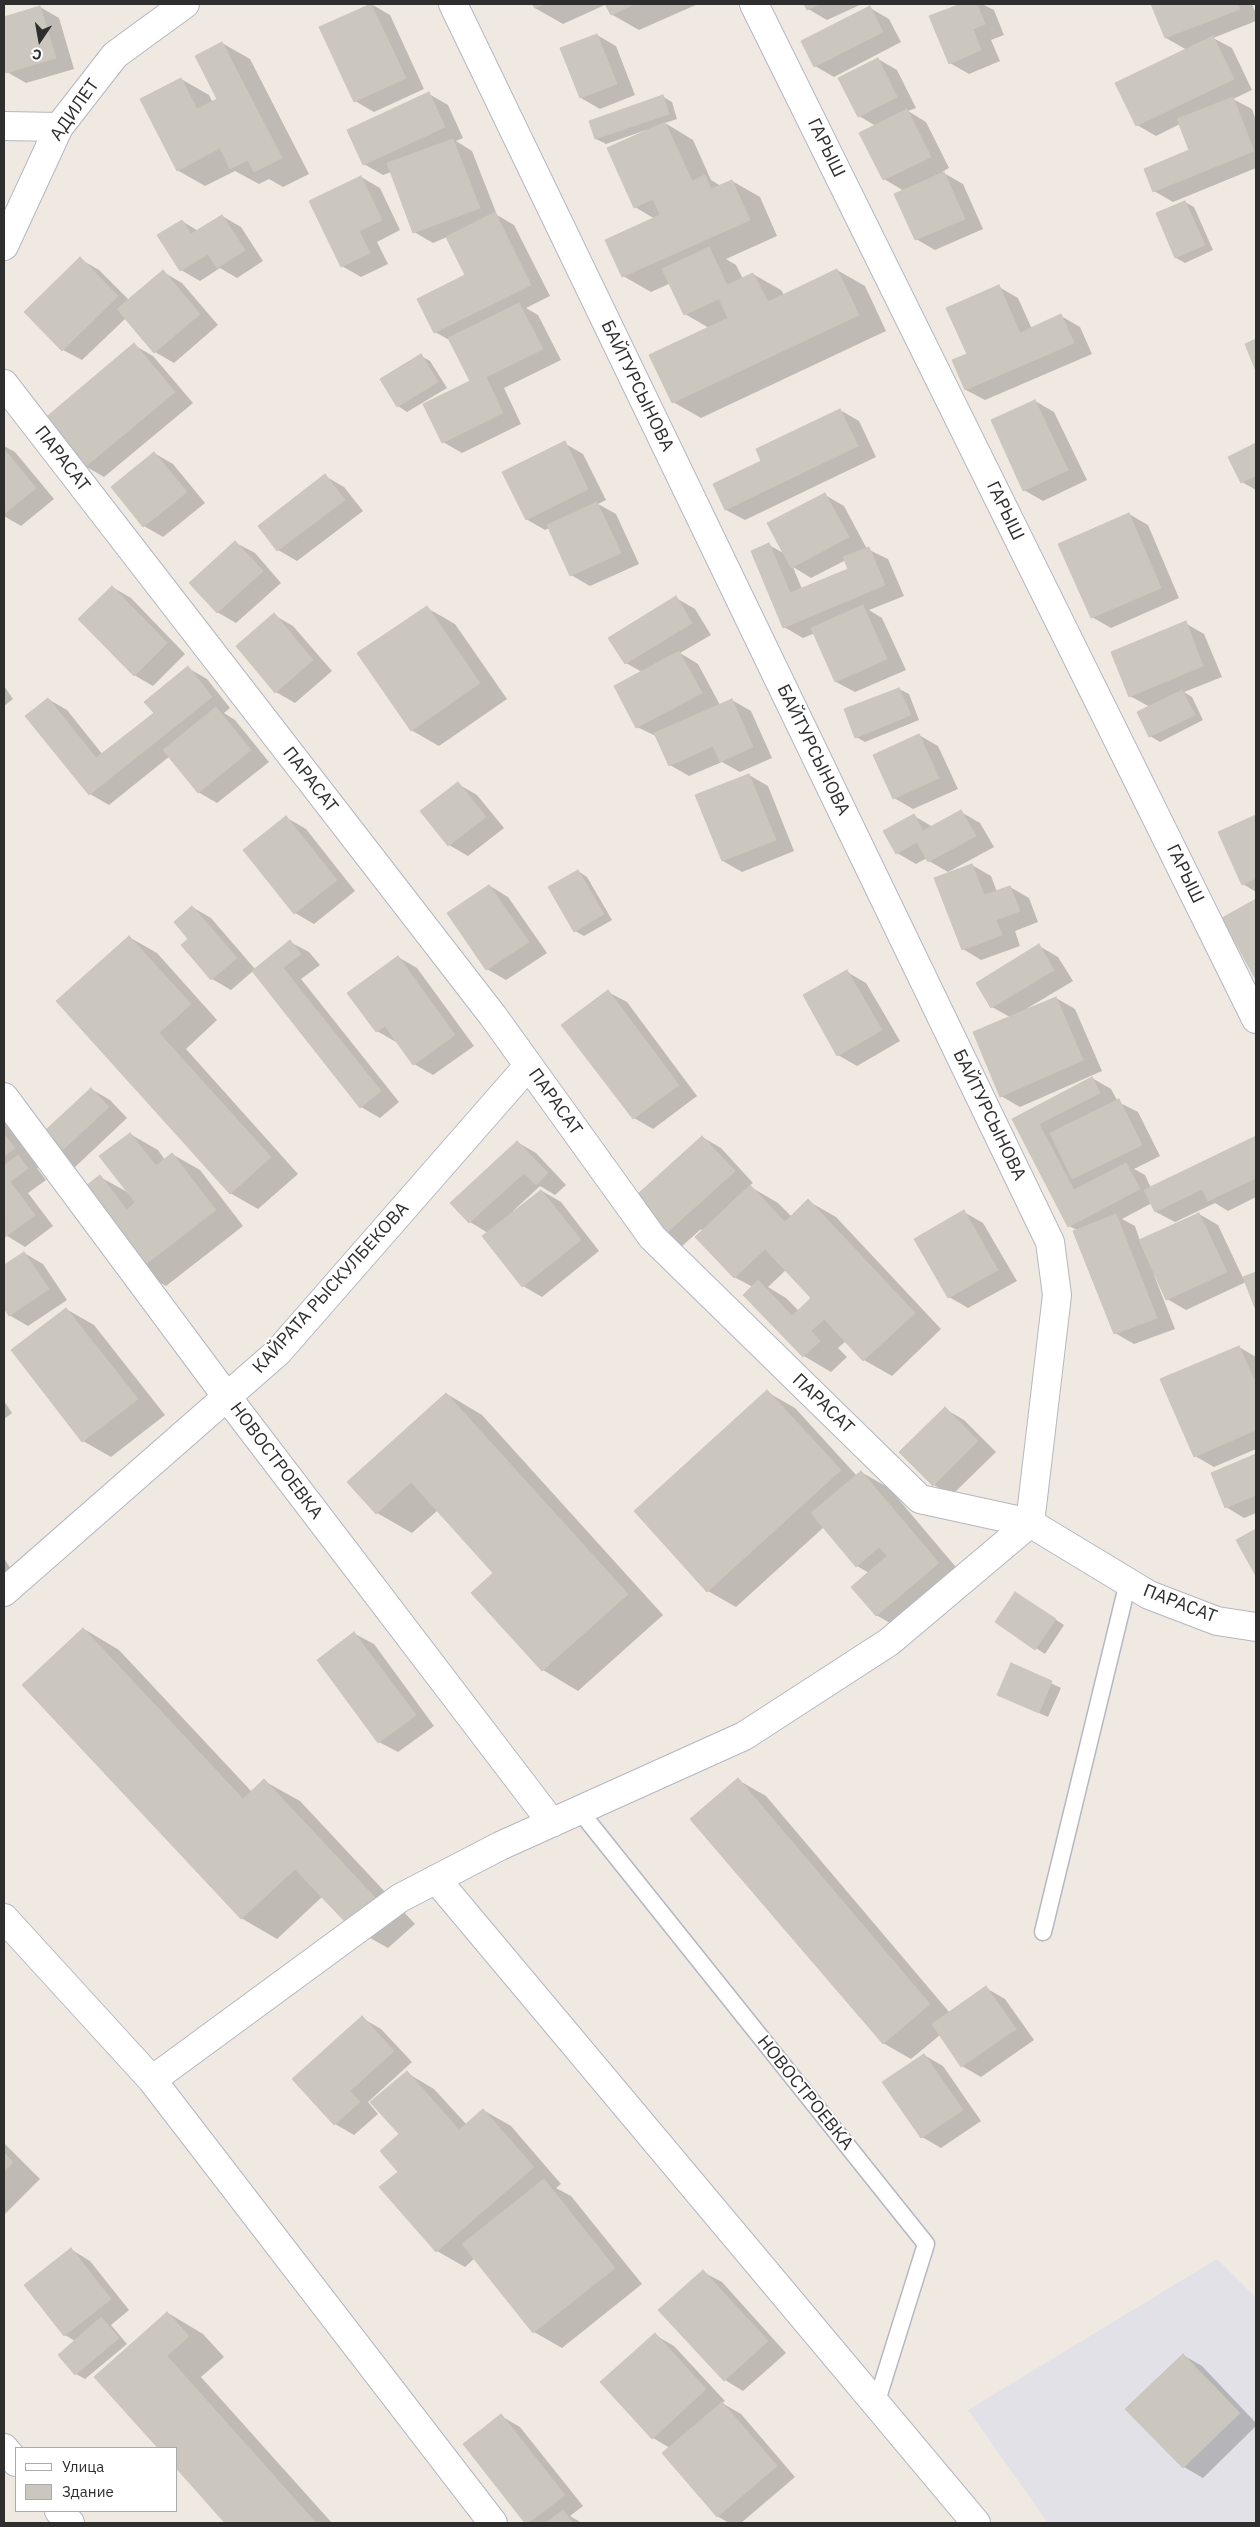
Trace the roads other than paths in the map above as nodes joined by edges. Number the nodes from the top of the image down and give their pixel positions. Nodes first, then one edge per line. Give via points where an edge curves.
1 (185, 4) edge
2 (453, 4) edge
3 (754, 4) edge
4 (4, 126) edge
5 (59, 127) junction
6 (4, 246) edge
7 (4, 384) edge
8 (1256, 1019) edge
9 (528, 1066) junction
10 (4, 1097) edge
11 (227, 1397) junction
12 (1030, 1523) junction
13 (1128, 1582) junction
14 (4, 1592) edge
15 (1256, 1627) edge
16 (579, 1810) junction
17 (552, 1823) junction
18 (436, 1879) junction
19 (4, 1918) edge
20 (1044, 1932) dead end
21 (152, 2080) junction
22 (876, 2404) junction
23 (4, 2448) edge
24 (15, 2461) edge
25 (60, 2512) edge
26 (70, 2523) edge
27 (493, 2523) edge
28 (976, 2523) edge

1 - 5 street, АДИЛЕТ via 115,55
2 - 12 street, БАЙТУРСЫНОВА via 1050,1242 1057,1295
3 - 8 street, ГАРЫШ
4 - 5 street
5 - 6 street, АДИЛЕТ
7 - 9 street, ПАРАСАТ via 493,1016
9 - 11 street, КАЙРАТА РЫСКУЛБЕКОВА via 278,1352
9 - 12 street, ПАРАСАТ via 652,1237 920,1499
10 - 11 street, НОВОСТРОЕВКА
11 - 14 street, КАЙРАТА РЫСКУЛБЕКОВА
11 - 17 street, НОВОСТРОЕВКА
12 - 13 street, ПАРАСАТ
12 - 16 street via 889,1642 744,1736
13 - 15 street, ПАРАСАТ via 1149,1595 1217,1621
13 - 20 lane
16 - 17 street
16 - 22 lane, НОВОСТРОЕВКА via 926,2244
17 - 18 street
18 - 21 street via 400,1898
18 - 22 street
19 - 21 street
21 - 27 street
22 - 28 street
23 - 24 street
25 - 26 street

